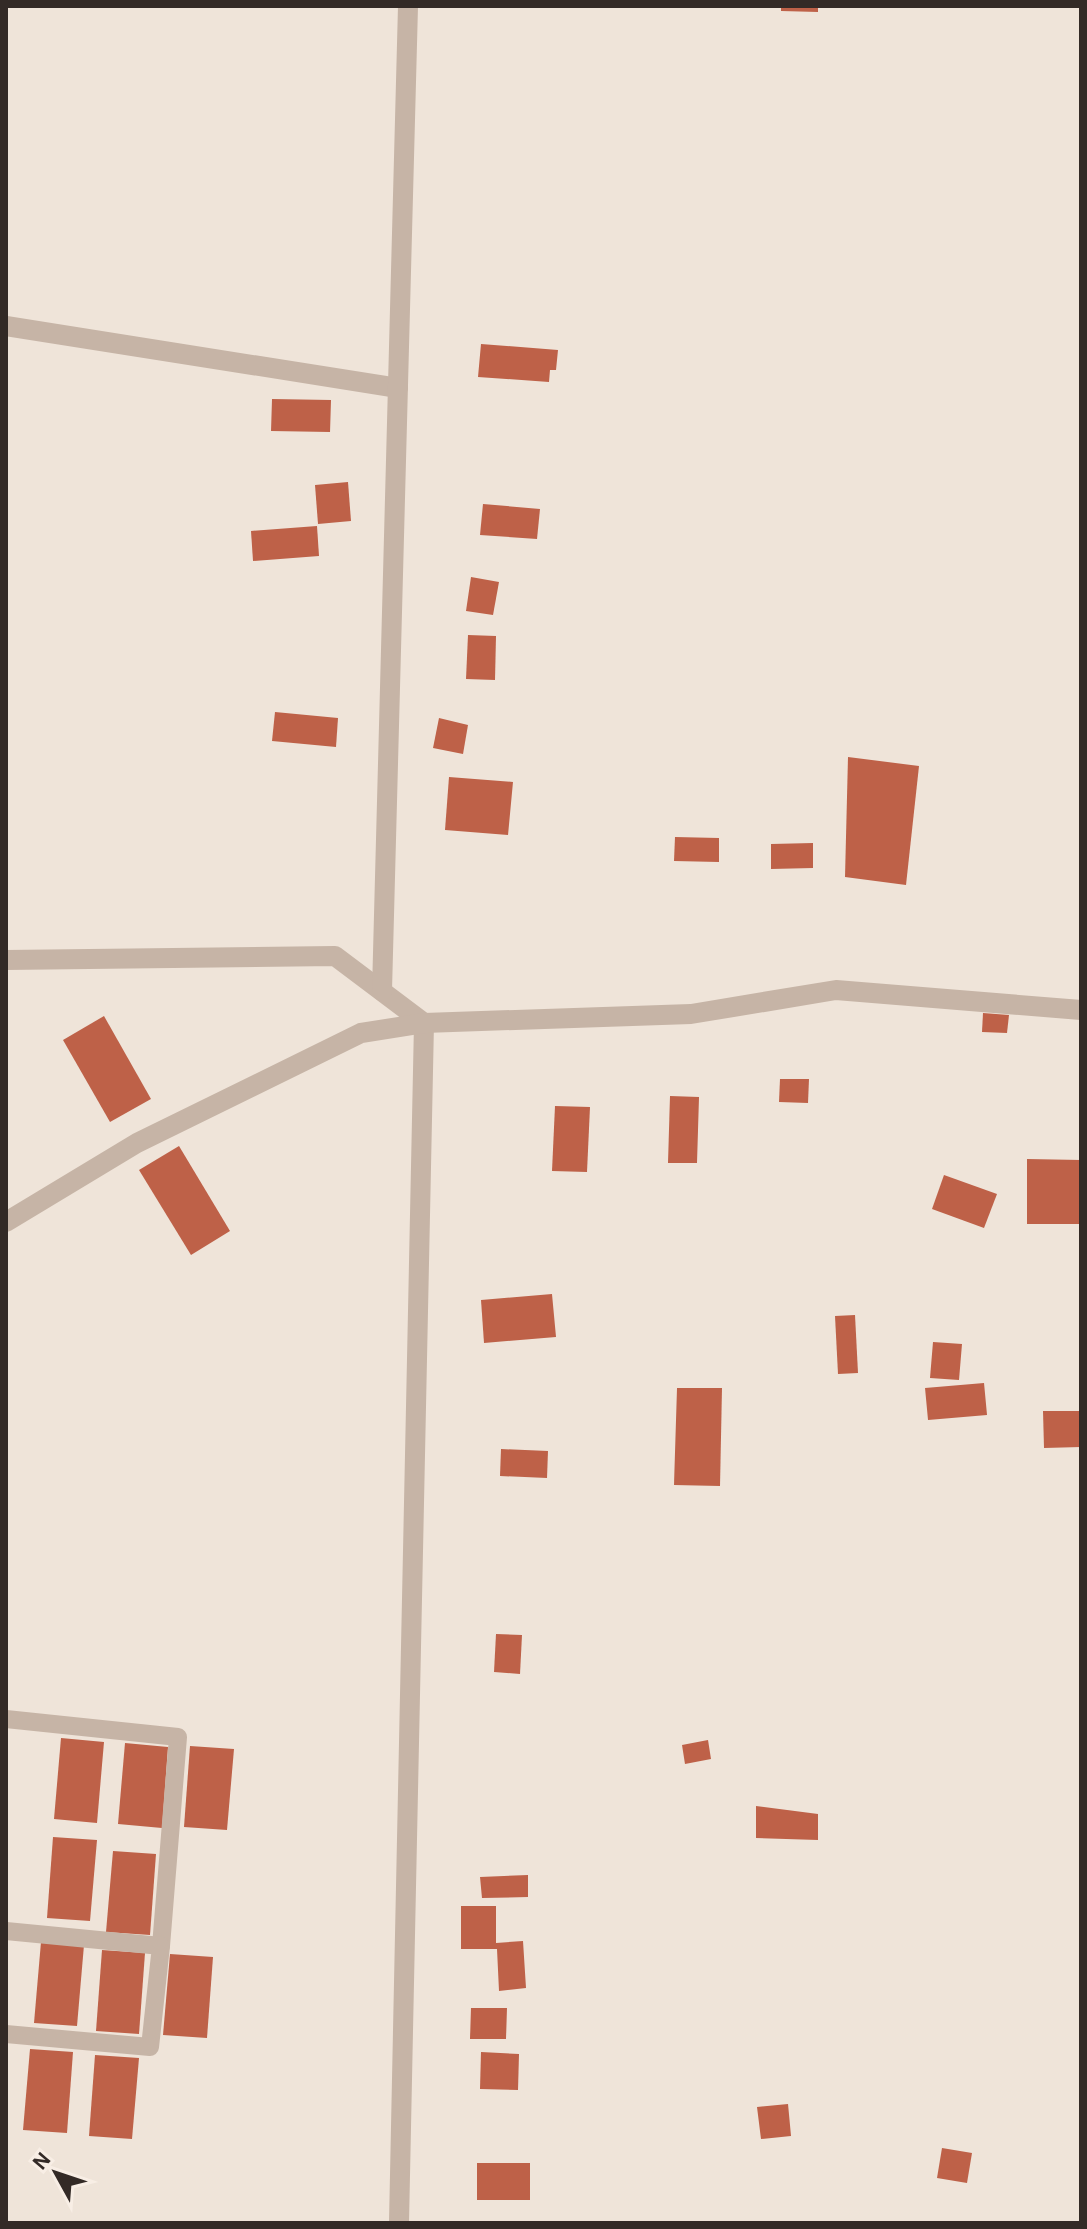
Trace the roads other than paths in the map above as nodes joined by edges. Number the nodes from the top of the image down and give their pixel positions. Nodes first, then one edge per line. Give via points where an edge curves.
1 (408, 6) edge
2 (6, 326) edge
3 (398, 388) junction
4 (6, 960) edge
5 (382, 991) junction
6 (1081, 1010) edge
7 (424, 1023) junction
8 (6, 1222) edge
9 (6, 1719) edge
10 (6, 1931) edge
11 (161, 1946) junction
12 (6, 2034) edge
13 (399, 2223) edge

1 - 3 street
2 - 3 street
3 - 5 street
4 - 5 street via 335,956
5 - 7 street
6 - 7 street via 836,990 691,1014
7 - 8 street via 361,1033 137,1143
7 - 13 street
9 - 11 lane via 178,1737
10 - 11 lane
11 - 12 lane via 150,2047

